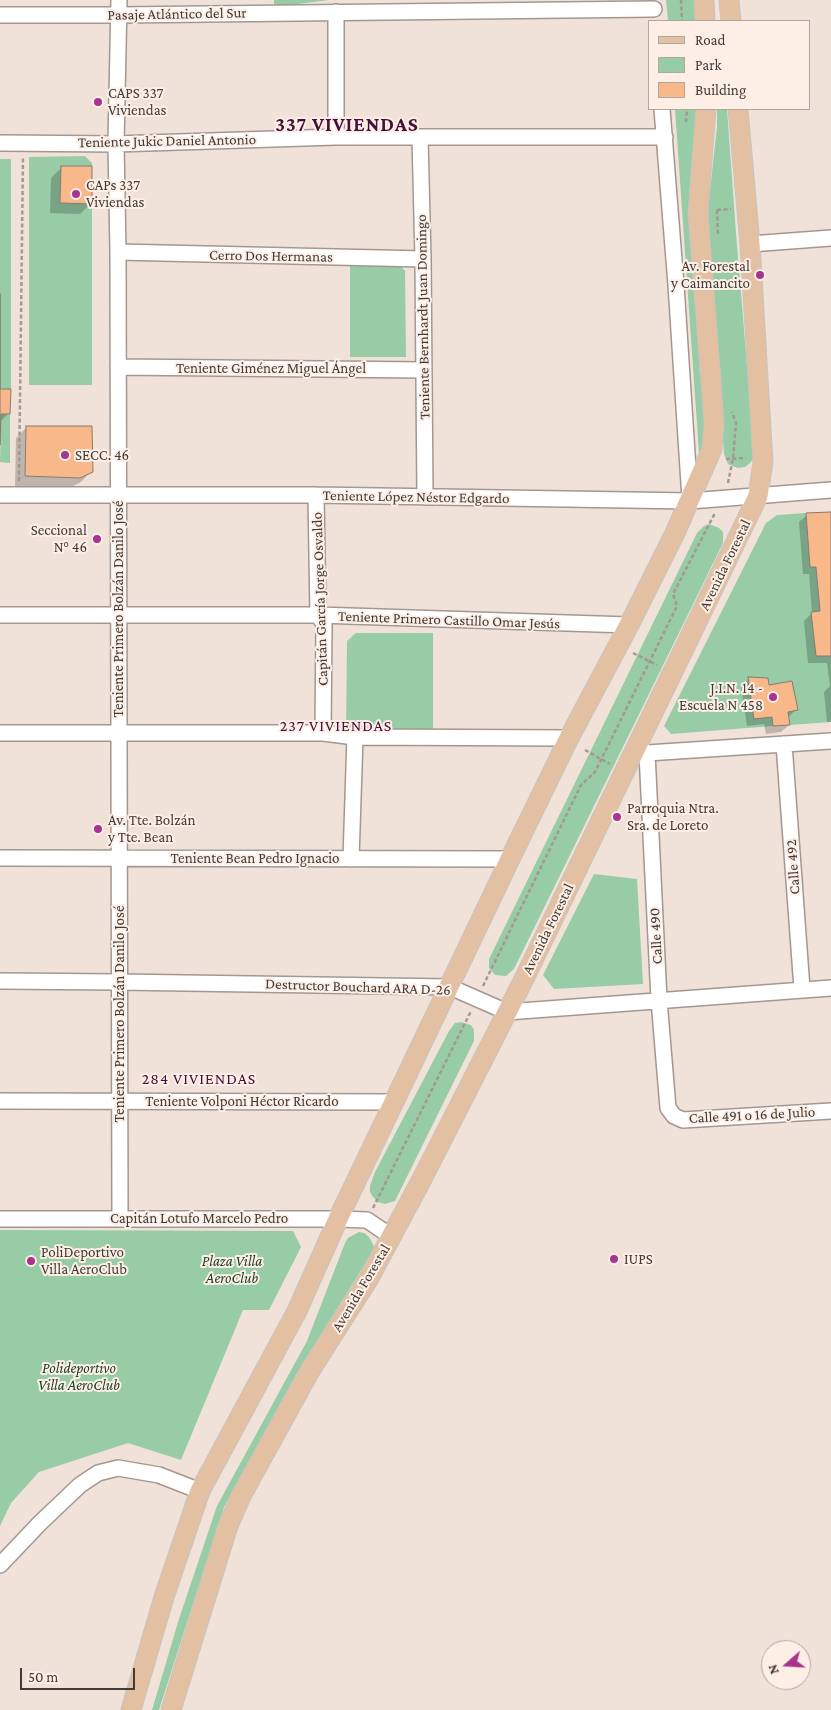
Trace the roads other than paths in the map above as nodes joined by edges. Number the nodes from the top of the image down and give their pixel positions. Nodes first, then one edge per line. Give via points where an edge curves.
1 (119, 0) edge
2 (704, 0) edge
3 (729, 0) edge
4 (372, 6) edge
5 (654, 10) edge
6 (336, 12) junction
7 (0, 15) edge
8 (119, 15) junction
9 (705, 20) edge
10 (731, 20) edge
11 (662, 110) edge
12 (706, 110) edge
13 (738, 110) edge
14 (336, 136) junction
15 (420, 137) junction
16 (665, 138) junction
17 (0, 143) edge
18 (116, 144) junction
19 (831, 238) edge
20 (750, 244) junction
21 (118, 252) junction
22 (423, 259) junction
23 (118, 367) junction
24 (424, 370) junction
25 (831, 490) edge
26 (0, 495) edge
27 (118, 495) junction
28 (316, 495) junction
29 (758, 496) junction
30 (425, 497) junction
31 (690, 501) junction
32 (0, 614) edge
33 (118, 615) junction
34 (318, 615) junction
35 (629, 626) junction
36 (0, 733) edge
37 (118, 733) junction
38 (323, 733) junction
39 (355, 737) junction
40 (569, 738) junction
41 (831, 741) edge
42 (784, 744) junction
43 (642, 749) junction
44 (0, 858) edge
45 (118, 858) junction
46 (351, 859) junction
47 (510, 859) junction
48 (0, 981) edge
49 (119, 982) junction
50 (450, 987) junction
51 (831, 988) edge
52 (802, 989) junction
53 (659, 1000) junction
54 (507, 1012) junction
55 (0, 1101) edge
56 (120, 1101) junction
57 (394, 1102) junction
58 (831, 1111) edge
59 (674, 1116) joint
60 (120, 1218) junction
61 (0, 1219) edge
62 (338, 1219) junction
63 (392, 1237) junction
64 (200, 1491) junction
65 (0, 1565) edge
66 (131, 1710) edge
67 (171, 1710) edge

1 - 8 street, Teniente Primero Bolzán Danilo José
2 - 9 main road
3 - 10 main road
4 - 5 street, Pasaje Atlántico del Sur
4 - 6 street, Pasaje Atlántico del Sur
6 - 8 street, Pasaje Atlántico del Sur
6 - 14 street
7 - 8 street, Pasaje Atlántico del Sur
8 - 18 street, Teniente Primero Bolzán Danilo José
11 - 16 street
12 - 31 main road via 698,213 714,422 712,449
13 - 20 main road, Avenida Forestal
14 - 15 street, Teniente Jukic Daniel Antonio
14 - 18 street, Teniente Jukic Daniel Antonio
15 - 16 street, Teniente Jukic Daniel Antonio
15 - 22 street, Teniente Bernhardt Juan Domingo
16 - 31 street
17 - 18 street, Teniente Jukic Daniel Antonio
18 - 21 street, Teniente Primero Bolzán Danilo José
19 - 20 street
20 - 29 main road, Avenida Forestal via 763,457
21 - 22 street, Cerro Dos Hermanas
21 - 23 street, Teniente Primero Bolzán Danilo José
22 - 24 street, Teniente Bernhardt Juan Domingo
23 - 24 street, Teniente Giménez Miguel Ángel
23 - 27 street, Teniente Primero Bolzán Danilo José
24 - 30 street, Teniente Bernhardt Juan Domingo
25 - 29 street, Teniente López Néstor Edgardo
26 - 27 street, Teniente López Néstor Edgardo
27 - 28 street, Teniente López Néstor Edgardo
27 - 33 street, Teniente Primero Bolzán Danilo José
28 - 30 street, Teniente López Néstor Edgardo
28 - 34 street, Capitán García Jorge Osvaldo
29 - 31 street, Teniente López Néstor Edgardo
29 - 43 main road, Avenida Forestal
30 - 31 street, Teniente López Néstor Edgardo
31 - 35 main road
32 - 33 street, Teniente Primero Castillo Omar Jesús
33 - 34 street, Teniente Primero Castillo Omar Jesús
33 - 37 street, Teniente Primero Bolzán Danilo José
34 - 35 street, Teniente Primero Castillo Omar Jesús
34 - 38 street, Capitán García Jorge Osvaldo via 324,624
35 - 40 main road
36 - 37 street
37 - 38 street
37 - 45 street, Teniente Primero Bolzán Danilo José
38 - 39 street
39 - 40 street
39 - 46 street
40 - 47 main road
41 - 42 street
42 - 43 street
42 - 52 street, Calle 492
43 - 53 street, Calle 490
43 - 54 main road, Avenida Forestal
44 - 45 street, Teniente Bean Pedro Ignacio
45 - 46 street, Teniente Bean Pedro Ignacio
45 - 49 street, Teniente Primero Bolzán Danilo José
46 - 47 street, Teniente Bean Pedro Ignacio
47 - 50 main road
48 - 49 street, Destructor Bouchard ARA D-26
49 - 50 street, Destructor Bouchard ARA D-26
49 - 56 street, Teniente Primero Bolzán Danilo José
50 - 54 street, Destructor Bouchard ARA D-26
50 - 57 main road
51 - 52 street, Destructor Bouchard ARA D-26
52 - 53 street, Destructor Bouchard ARA D-26
53 - 54 street, Destructor Bouchard ARA D-26
53 - 59 street, Calle 490 via 668,1108
54 - 63 main road, Avenida Forestal
55 - 56 street, Teniente Volponi Héctor Ricardo
56 - 57 street, Teniente Volponi Héctor Ricardo
56 - 60 street, Teniente Primero Bolzán Danilo José
57 - 62 main road
58 - 59 street, Calle 491 o 16 de Julio via 683,1120
60 - 61 street, Capitán Lotufo Marcelo Pedro
60 - 62 street, Capitán Lotufo Marcelo Pedro
62 - 63 street, Capitán Lotufo Marcelo Pedro via 367,1220
62 - 64 main road via 297,1311
63 - 67 main road, Avenida Forestal via 311,1369 241,1496 225,1535
64 - 65 street via 159,1475 118,1468 98,1473 80,1485
64 - 66 main road

